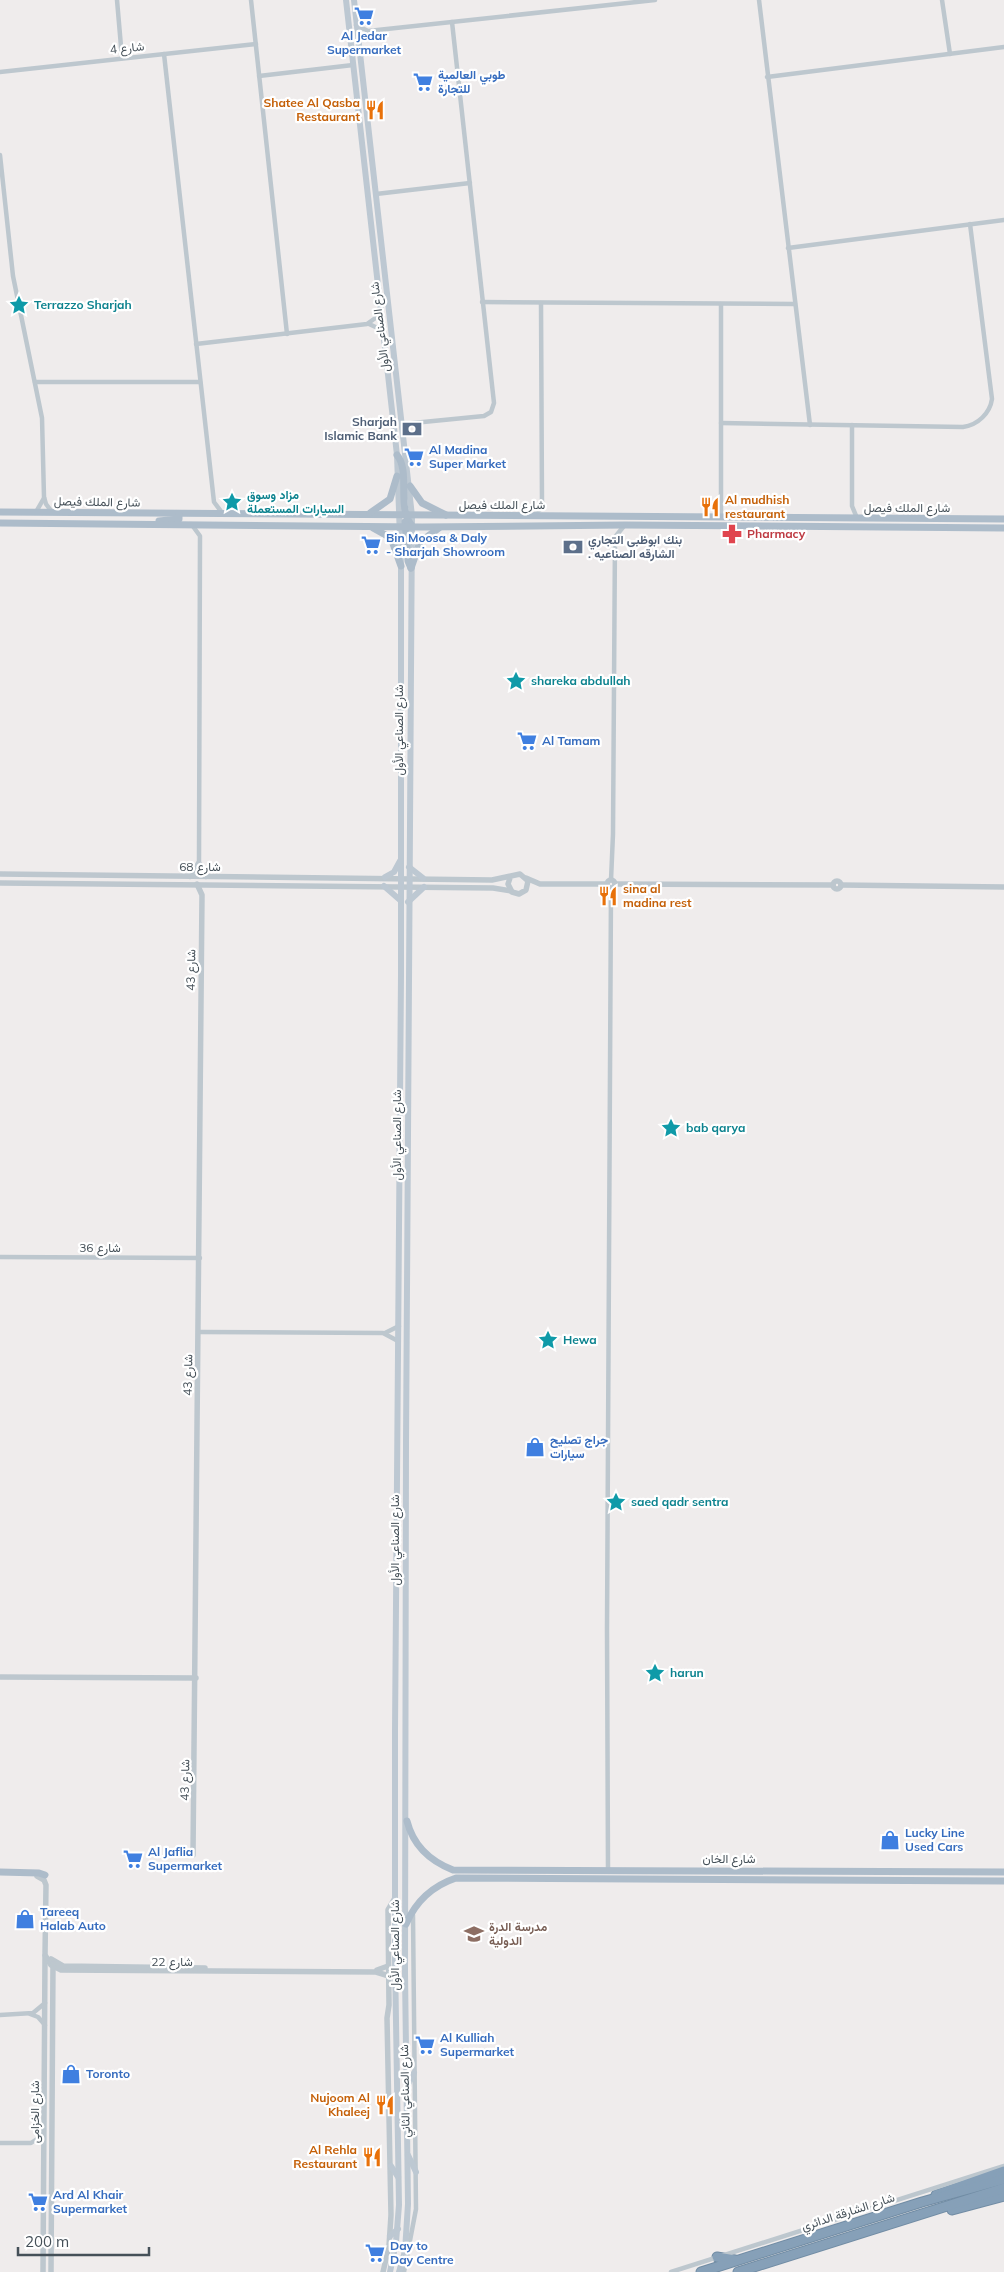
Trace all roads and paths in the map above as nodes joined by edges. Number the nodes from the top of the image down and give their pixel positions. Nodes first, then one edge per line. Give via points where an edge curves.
1 (116, 0) edge
2 (251, 0) edge
3 (346, 0) edge
4 (354, 0) edge
5 (655, 0) edge
6 (759, 0) edge
7 (942, 0) edge
8 (452, 22) junction
9 (356, 25) junction
10 (368, 32) junction
11 (358, 41) junction
12 (256, 44) junction
13 (1004, 47) edge
14 (164, 54) junction
15 (950, 54) junction
16 (122, 58) junction
17 (353, 65) junction
18 (0, 72) edge
19 (259, 76) junction
20 (767, 77) junction
21 (0, 155) edge
22 (1, 181) edge
23 (470, 183) junction
24 (376, 194) junction
25 (1004, 220) edge
26 (970, 224) junction
27 (788, 248) junction
28 (482, 302) junction
29 (542, 303) junction
30 (721, 304) junction
31 (795, 304) junction
32 (381, 314) junction
33 (367, 324) junction
34 (382, 330) junction
35 (287, 334) junction
36 (196, 344) junction
37 (35, 382) junction
38 (200, 382) junction
39 (721, 423) junction
40 (403, 424) junction
41 (810, 425) junction
42 (852, 425) junction
43 (397, 455) junction
44 (397, 476) junction
45 (410, 486) junction
46 (44, 497) junction
47 (214, 502) junction
48 (542, 506) junction
49 (852, 506) junction
50 (0, 512) edge
51 (36, 512) junction
52 (53, 513) junction
53 (178, 514) junction
54 (224, 514) junction
55 (368, 514) junction
56 (205, 515) junction
57 (406, 516) junction
58 (449, 516) junction
59 (534, 517) junction
60 (551, 517) junction
61 (721, 519) junction
62 (844, 519) junction
63 (859, 519) junction
64 (1004, 519) edge
65 (0, 523) edge
66 (159, 524) junction
67 (191, 524) junction
68 (212, 525) junction
69 (605, 525) junction
70 (625, 525) junction
71 (361, 526) junction
72 (406, 526) junction
73 (442, 527) junction
74 (1004, 528) edge
75 (200, 536) junction
76 (615, 537) junction
77 (401, 566) junction
78 (411, 568) junction
79 (400, 860) junction
80 (199, 862) junction
81 (408, 867) junction
82 (0, 874) edge
83 (190, 877) junction
84 (206, 877) junction
85 (385, 877) junction
86 (400, 877) junction
87 (408, 878) junction
88 (423, 878) junction
89 (510, 878) junction
90 (526, 878) junction
91 (0, 883) edge
92 (197, 884) junction
93 (209, 884) junction
94 (540, 884) junction
95 (611, 884) junction
96 (384, 886) junction
97 (400, 887) junction
98 (408, 887) junction
99 (424, 887) junction
100 (1004, 887) edge
101 (511, 890) junction
102 (526, 890) junction
103 (202, 895) junction
104 (400, 900) junction
105 (408, 902) junction
106 (0, 1258) edge
107 (200, 1258) junction
108 (399, 1326) junction
109 (199, 1332) junction
110 (384, 1333) junction
111 (398, 1341) junction
112 (0, 1677) edge
113 (196, 1678) junction
114 (407, 1821) junction
115 (193, 1855) dead end
116 (608, 1869) junction
117 (1004, 1872) edge
118 (0, 1874) edge
119 (41, 1876) junction
120 (1004, 1881) edge
121 (395, 1898) junction
122 (414, 1908) junction
123 (406, 1924) junction
124 (45, 1951) junction
125 (395, 1960) junction
126 (53, 1964) junction
127 (388, 1966) junction
128 (389, 1976) junction
129 (45, 2002) junction
130 (29, 2014) junction
131 (0, 2015) edge
132 (407, 2021) junction
133 (45, 2025) junction
134 (413, 2030) junction
135 (414, 2073) junction
136 (407, 2088) junction
137 (44, 2134) junction
138 (0, 2143) edge
139 (31, 2143) junction
140 (44, 2152) junction
141 (407, 2153) junction
142 (391, 2166) junction
143 (1004, 2166) edge
144 (1004, 2171) edge
145 (416, 2172) junction
146 (398, 2178) junction
147 (1004, 2179) edge
148 (1004, 2188) edge
149 (1004, 2196) edge
150 (922, 2202) junction
151 (910, 2219) junction
152 (44, 2228) junction
153 (398, 2229) junction
154 (390, 2236) junction
155 (51, 2254) junction
156 (408, 2258) junction
157 (717, 2258) junction
158 (738, 2260) junction
159 (402, 2265) junction
160 (43, 2272) edge
161 (51, 2272) edge
162 (383, 2272) edge
163 (390, 2272) edge
164 (399, 2272) edge
165 (404, 2272) edge
166 (671, 2272) edge
167 (701, 2272) edge
168 (738, 2272) edge

1 - 16 street
2 - 12 street
3 - 17 main road, شارع الصناعي الأول
4 - 9 main road, شارع الصناعي الأول
5 - 8 street
6 - 20 street
7 - 15 street
8 - 10 street
8 - 23 street
9 - 10 street
9 - 11 main road, شارع الصناعي الأول
10 - 11 street
11 - 24 main road, شارع الصناعي الأول
12 - 14 street, شارع 4
12 - 19 street
13 - 15 street
14 - 16 street, شارع 4
14 - 36 street
15 - 20 street
16 - 18 street, شارع 4
17 - 19 street
17 - 32 main road, شارع الصناعي الأول
19 - 35 street
20 - 27 street
21 - 22 street
22 - 37 street via 13,276
23 - 24 street
23 - 28 street
24 - 40 main road, شارع الصناعي الأول
25 - 26 street
26 - 27 street
26 - 42 street via 992,396 990,408 977,422 963,427
27 - 31 street
28 - 29 street
28 - 40 street via 494,403 491,412 484,416
29 - 30 street
29 - 48 street
30 - 31 street
30 - 39 street
31 - 41 street
32 - 33 street
32 - 34 main road, شارع الصناعي الأول
33 - 34 street
33 - 35 street
34 - 43 main road, شارع الصناعي الأول
35 - 36 street
36 - 38 street
37 - 38 street
37 - 46 street via 43,425
38 - 47 street
39 - 41 street
39 - 61 street
40 - 45 main road, شارع الصناعي الأول
41 - 42 street
42 - 49 street
43 - 44 main road, شارع الصناعي الأول
43 - 57 main road via 401,464
44 - 55 main road via 390,500
44 - 57 main road, شارع الصناعي الأول
45 - 57 main road, شارع الصناعي الأول
45 - 58 main road via 422,504
46 - 51 street
46 - 52 street
47 - 54 street
47 - 56 street
48 - 59 street
48 - 60 street
49 - 62 street
49 - 63 street
50 - 51 main road, شارع الملك فيصل
51 - 52 main road, شارع الملك فيصل
52 - 53 main road, شارع الملك فيصل
53 - 56 main road, شارع الملك فيصل
53 - 66 main road via 179,519 160,520
54 - 55 main road, شارع الملك فيصل
54 - 56 main road, شارع الملك فيصل
55 - 57 main road, شارع الملك فيصل
57 - 58 main road, شارع الملك فيصل
57 - 72 main road
57 - 72 main road, شارع الصناعي الأول
58 - 59 main road, شارع الملك فيصل
59 - 60 main road, شارع الملك فيصل
60 - 61 main road, شارع الملك فيصل
61 - 62 main road, شارع الملك فيصل
62 - 63 main road, شارع الملك فيصل
63 - 64 main road, شارع الملك فيصل
65 - 66 main road, شارع الملك فيصل
66 - 67 main road, شارع الملك فيصل
67 - 68 main road, شارع الملك فيصل
67 - 75 street
68 - 71 main road, شارع الملك فيصل
68 - 75 street
69 - 70 main road, شارع الملك فيصل
69 - 73 main road, شارع الملك فيصل
69 - 76 street
70 - 74 main road, شارع الملك فيصل
70 - 76 street
71 - 72 main road, شارع الملك فيصل
71 - 77 main road via 379,530 391,538
72 - 73 main road, شارع الملك فيصل
72 - 77 main road, شارع الصناعي الأول
72 - 78 main road
73 - 78 main road via 420,542
75 - 80 street
76 - 95 street
77 - 79 main road, شارع الصناعي الأول
78 - 81 main road, شارع الصناعي الأول
79 - 85 main road via 394,872
79 - 86 main road, شارع الصناعي الأول
80 - 83 street
80 - 84 street
81 - 87 main road, شارع الصناعي الأول
81 - 88 main road
82 - 83 street, شارع 68
83 - 84 street, شارع 68
84 - 85 street, شارع 68
85 - 86 street, شارع 68
86 - 87 street, شارع 68
86 - 97 main road, شارع الصناعي الأول
87 - 88 street, شارع 68
87 - 98 main road, شارع الصناعي الأول
88 - 89 street, شارع 68
89 - 90 street via 520,874
89 - 101 street
90 - 94 street
90 - 102 street
91 - 92 street, شارع 68
92 - 93 street, شارع 68
92 - 103 street, شارع 43
93 - 96 street, شارع 68
93 - 103 street
94 - 95 street
94 - 102 street
95 - 100 street via 833,885 837,880 841,885
95 - 116 street
96 - 97 street, شارع 68
96 - 104 main road
97 - 98 street, شارع 68
97 - 104 main road, شارع الصناعي الأول
98 - 99 street, شارع 68
98 - 105 main road, شارع الصناعي الأول
99 - 101 street, شارع 68
99 - 105 main road
101 - 102 street via 519,894
103 - 107 street, شارع 43
104 - 108 main road, شارع الصناعي الأول
105 - 114 main road, شارع الصناعي الأول
106 - 107 street, شارع 36
107 - 109 street, شارع 43
108 - 110 street
108 - 111 main road, شارع الصناعي الأول
109 - 110 street
109 - 113 street, شارع 43
110 - 111 street
111 - 121 main road, شارع الصناعي الأول
112 - 113 street
113 - 115 street, شارع 43
114 - 116 main road, شارع الخان via 411,1835 423,1850 453,1870
114 - 123 main road, شارع الصناعي الأول
116 - 117 main road, شارع الخان
118 - 119 main road
119 - 124 street via 46,1885
119 - 126 street via 48,1881 48,1952
120 - 122 main road, شارع الخان via 456,1878 434,1889
121 - 125 main road, شارع الصناعي الأول
121 - 127 street via 388,1910
122 - 123 main road
122 - 134 street, شارع الصناعي الثاني
123 - 132 main road, شارع الصناعي الأول
124 - 126 street
124 - 129 street, شارع الخزامى
125 - 127 main road
125 - 146 main road, شارع الصناعي الأول
126 - 127 street, شارع 22 via 379,1970
126 - 128 street, شارع 22 via 64,1971 376,1972
126 - 155 street, شارع الخزامى
127 - 128 street
128 - 142 street via 386,2040
129 - 130 street
129 - 133 street, شارع الخزامى
130 - 131 street
130 - 133 street via 38,2017
132 - 134 main road
132 - 136 main road, شارع الصناعي الأول
133 - 137 street, شارع الخزامى
134 - 135 street, شارع الصناعي الثاني
135 - 136 main road
135 - 145 street, شارع الصناعي الثاني
136 - 141 main road, شارع الصناعي الأول
137 - 139 street
137 - 140 street, شارع الخزامى
138 - 139 street
139 - 140 street
140 - 152 street, شارع الخزامى
141 - 145 main road
141 - 159 main road, شارع الصناعي الأول via 408,2204
142 - 146 main road
142 - 154 street
143 - 157 street
144 - 150 highway
145 - 156 street, شارع الصناعي الثاني via 416,2220
146 - 153 main road, شارع الصناعي الأول
147 - 150 highway, شارع الشارقة الدائري
148 - 151 highway, شارع الشارقة الدائري
149 - 151 highway via 926,2218
150 - 158 highway, شارع الشارقة الدائري
151 - 168 highway, شارع الشارقة الدائري
152 - 155 street via 46,2252
152 - 160 street, شارع الخزامى
153 - 154 main road
153 - 163 main road, شارع الصناعي الأول
154 - 162 street
155 - 161 street, شارع الخزامى
156 - 159 main road
156 - 165 street, شارع الصناعي الثاني
157 - 158 highway
157 - 166 street
158 - 167 highway, شارع الشارقة الدائري
159 - 164 main road, شارع الصناعي الأول

